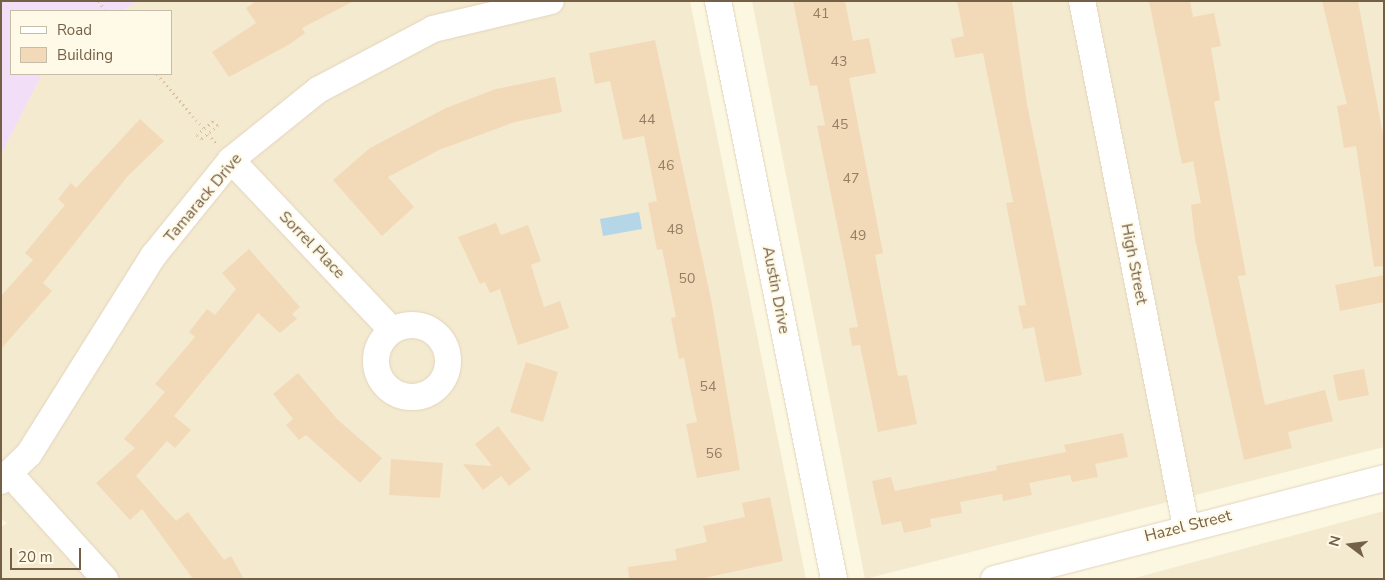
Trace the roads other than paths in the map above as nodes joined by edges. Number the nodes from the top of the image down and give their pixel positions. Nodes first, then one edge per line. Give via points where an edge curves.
1 (551, 1) edge
2 (718, 1) edge
3 (1082, 1) edge
4 (231, 160) junction
5 (392, 330) dead end
6 (6, 478) edge
7 (1384, 478) edge
8 (1186, 526) junction
9 (105, 579) edge
10 (834, 579) edge
11 (994, 579) edge

1 - 4 street, Tamarack Drive via 433,29 318,90
2 - 10 street, Austin Drive
3 - 8 street, High Street
4 - 5 street, Sorrel Place
4 - 6 street, Tamarack Drive via 154,255 29,454
6 - 9 street
7 - 8 street, Hazel Street
8 - 11 street, Hazel Street

